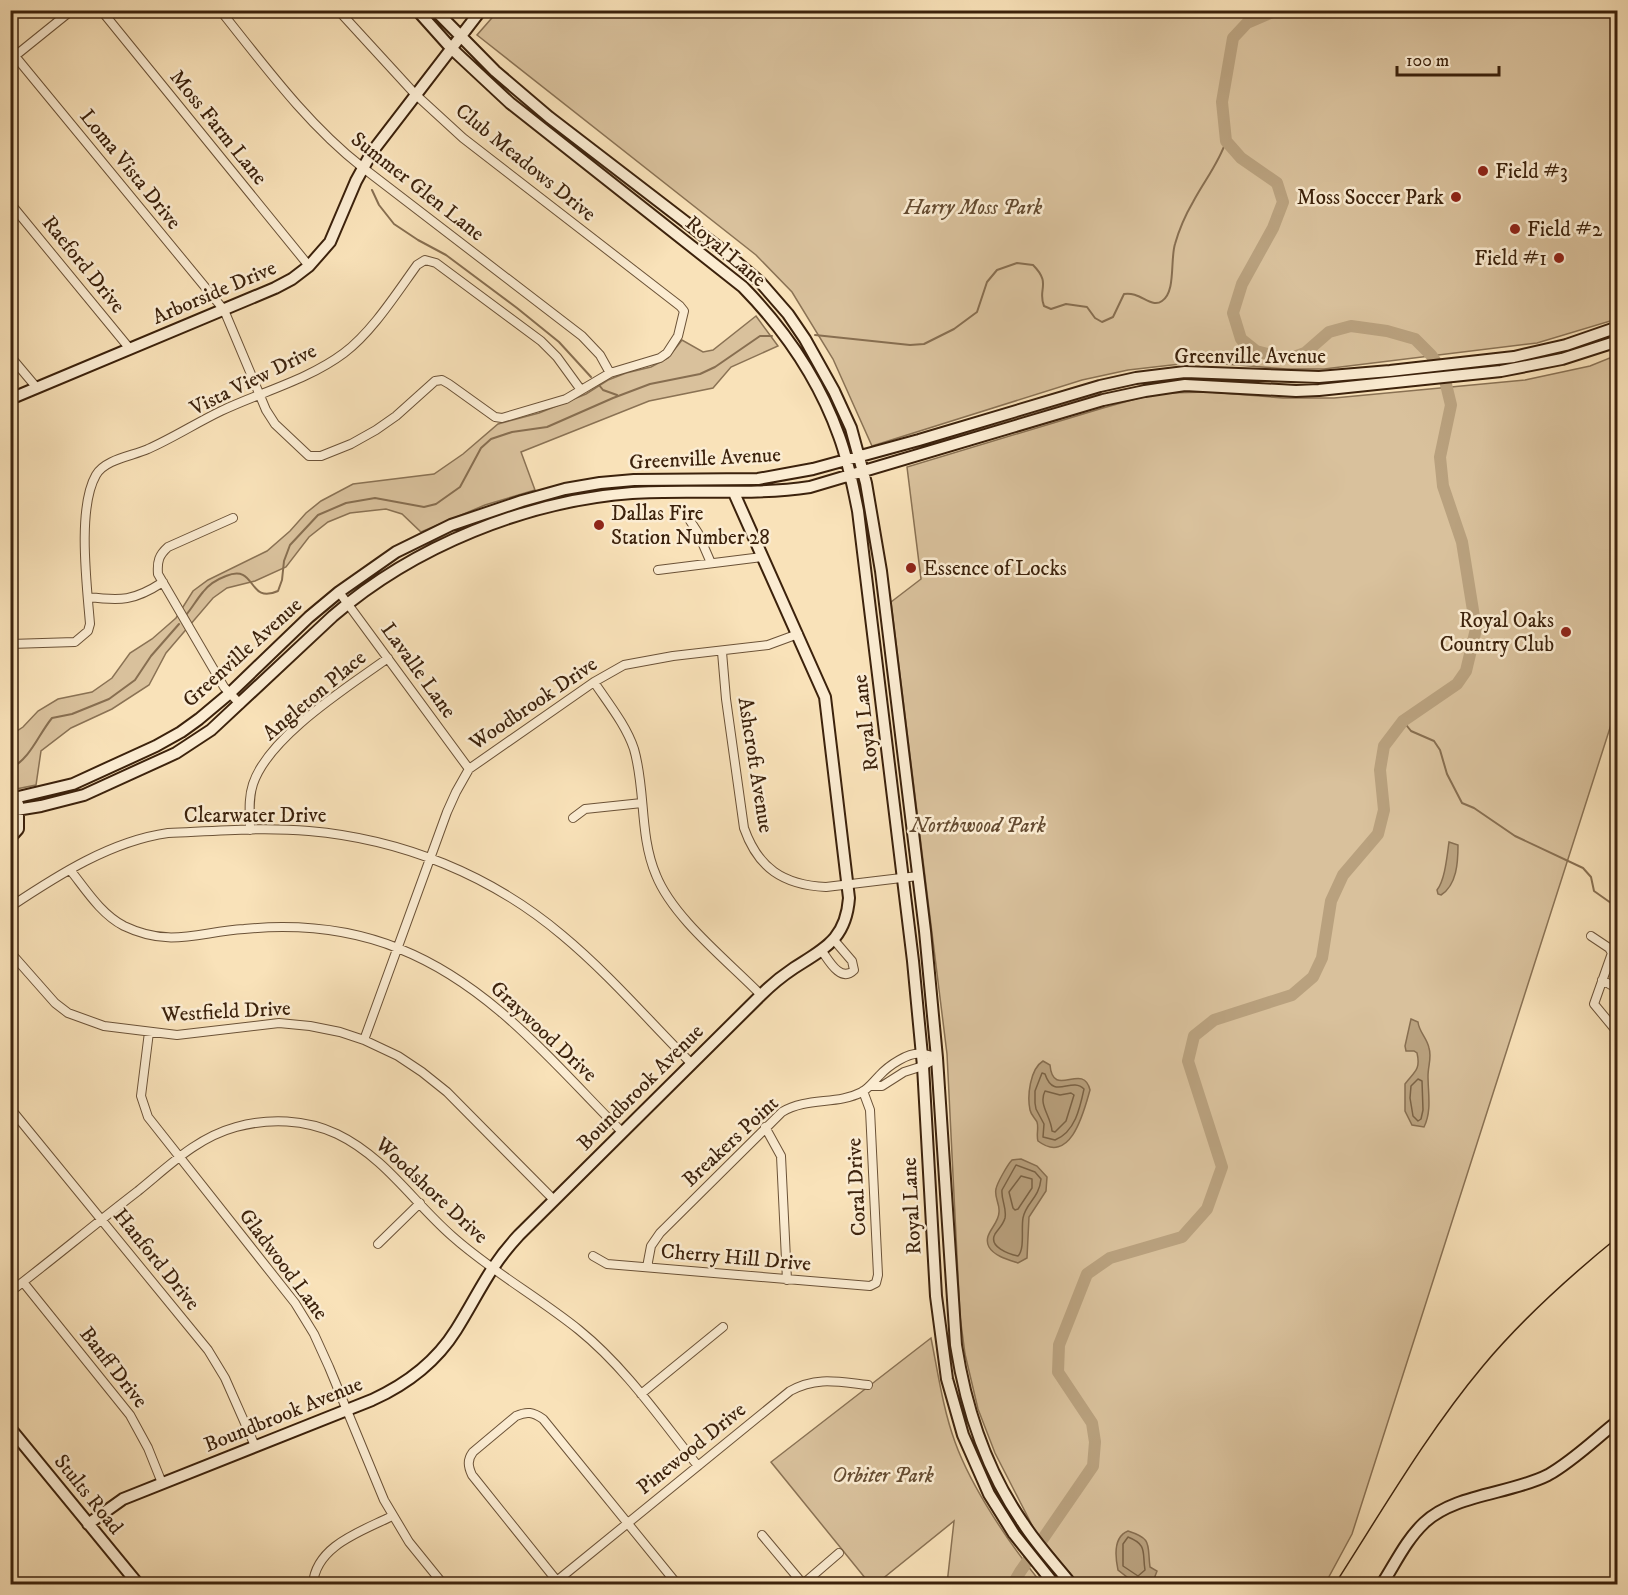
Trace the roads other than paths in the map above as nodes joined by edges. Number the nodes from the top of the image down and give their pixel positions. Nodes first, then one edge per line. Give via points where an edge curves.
1 (72, 10) edge
2 (101, 10) edge
3 (220, 10) edge
4 (338, 10) edge
5 (417, 10) edge
6 (435, 10) edge
7 (481, 10) edge
8 (460, 36) junction
9 (451, 48) junction
10 (12, 55) edge
11 (415, 94) junction
12 (363, 168) junction
13 (10, 203) edge
14 (309, 266) junction
15 (224, 310) junction
16 (1617, 327) edge
17 (805, 339) junction
18 (1617, 341) edge
19 (1566, 345) junction
20 (792, 346) junction
21 (130, 349) junction
22 (10, 356) edge
23 (1571, 356) junction
24 (610, 373) junction
25 (37, 388) junction
26 (582, 390) junction
27 (259, 394) junction
28 (10, 399) edge
29 (995, 416) junction
30 (999, 431) junction
31 (860, 457) junction
32 (846, 460) junction
33 (864, 472) junction
34 (851, 475) junction
35 (634, 480) junction
36 (732, 480) junction
37 (565, 489) junction
38 (635, 493) junction
39 (734, 493) junction
40 (567, 503) junction
41 (495, 509) junction
42 (232, 518) dead end
43 (689, 519) dead end
44 (499, 523) junction
45 (762, 557) junction
46 (711, 563) junction
47 (658, 570) dead end
48 (163, 582) junction
49 (339, 592) junction
50 (88, 597) junction
51 (347, 603) junction
52 (798, 634) junction
53 (10, 644) edge
54 (722, 652) junction
55 (388, 657) junction
56 (594, 682) junction
57 (230, 693) junction
58 (240, 704) junction
59 (470, 769) junction
60 (14, 798) edge
61 (642, 803) junction
62 (15, 810) edge
63 (573, 818) dead end
64 (250, 830) junction
65 (10, 838) edge
66 (430, 858) junction
67 (71, 871) junction
68 (918, 876) junction
69 (904, 878) junction
70 (847, 884) junction
71 (10, 907) edge
72 (1591, 936) dead end
73 (834, 940) junction
74 (398, 948) junction
75 (822, 951) junction
76 (10, 952) edge
77 (1615, 954) edge
78 (1602, 980) junction
79 (1617, 989) edge
80 (760, 995) junction
81 (149, 1032) junction
82 (1617, 1033) edge
83 (364, 1040) junction
84 (922, 1053) junction
85 (937, 1058) junction
86 (692, 1064) junction
87 (923, 1066) junction
88 (872, 1086) junction
89 (863, 1091) junction
90 (10, 1108) edge
91 (765, 1127) junction
92 (622, 1132) junction
93 (178, 1157) junction
94 (554, 1200) junction
95 (420, 1203) junction
96 (102, 1219) junction
97 (378, 1244) dead end
98 (593, 1256) dead end
99 (492, 1267) junction
100 (647, 1267) junction
101 (787, 1280) junction
102 (23, 1282) junction
103 (876, 1282) joint
104 (10, 1293) edge
105 (723, 1326) dead end
106 (961, 1376) junction
107 (947, 1379) junction
108 (868, 1385) dead end
109 (640, 1394) junction
110 (347, 1409) junction
111 (1617, 1421) edge
112 (10, 1428) edge
113 (255, 1446) junction
114 (698, 1466) junction
115 (162, 1483) junction
116 (392, 1516) junction
117 (88, 1524) junction
118 (628, 1524) junction
119 (762, 1535) dead end
120 (839, 1553) dead end
121 (555, 1583) edge
122 (138, 1584) edge
123 (314, 1584) edge
124 (443, 1584) edge
125 (677, 1584) edge
126 (803, 1584) edge
127 (1054, 1584) edge
128 (1071, 1584) edge
129 (1382, 1584) edge

1 - 10 street
2 - 14 street, Moss Farm Lane
3 - 12 street, Summer Glen Lane via 276,80 335,144
4 - 11 street, Club Meadows Drive
5 - 9 main road, Royal Lane
6 - 8 main road, Royal Lane
7 - 8 main road, Arborside Drive
8 - 9 main road, Arborside Drive
8 - 17 main road, Royal Lane via 549,117 747,270 774,297
9 - 11 main road, Arborside Drive
9 - 20 main road, Royal Lane via 530,120 743,287
10 - 15 street, Loma Vista Drive
11 - 12 main road, Arborside Drive
11 - 24 street, Club Meadows Drive via 487,158 684,311 678,336 667,353
12 - 14 main road, Arborside Drive via 336,231
12 - 24 street, Summer Glen Lane via 582,336
13 - 21 street, Raeford Drive
14 - 15 main road, Arborside Drive via 275,288
15 - 21 main road, Arborside Drive
15 - 27 street, Loma Vista Drive
16 - 19 main road, Greenville Avenue
17 - 20 main road
17 - 31 main road, Royal Lane via 834,391
18 - 23 main road, Greenville Avenue
19 - 23 main road
19 - 29 main road, Greenville Avenue via 1514,357 1319,377 1185,372 1115,382
20 - 32 main road, Royal Lane via 827,405
21 - 25 main road, Arborside Drive
22 - 25 street
23 - 30 main road, Greenville Avenue via 1472,375 1296,391 1185,385 1124,395
24 - 26 street
25 - 28 main road, Arborside Drive
26 - 27 street, Loma Vista Drive via 566,399 502,418 442,380 435,381 376,430 315,457 309,456 275,424
26 - 27 street, Vista View Drive via 541,341 436,263 425,260 417,265 359,341 343,354 317,370
27 - 50 street, Vista View Drive via 100,470 90,492 86,516
29 - 30 main road
29 - 31 main road, Greenville Avenue
30 - 33 main road, Greenville Avenue
31 - 32 main road, Greenville Avenue
31 - 33 main road, Royal Lane
32 - 34 main road, Royal Lane
32 - 36 main road, Greenville Avenue via 785,475
33 - 34 main road, Greenville Avenue
33 - 68 main road, Royal Lane via 881,571
34 - 39 main road, Greenville Avenue via 810,487
34 - 69 main road, Royal Lane
35 - 36 main road, Greenville Avenue
35 - 37 main road, Greenville Avenue
35 - 38 main road
36 - 39 street, Boundbrook Avenue
37 - 40 main road
37 - 41 main road, Greenville Avenue
38 - 39 main road, Greenville Avenue
38 - 40 main road, Greenville Avenue
39 - 45 main road, Boundbrook Avenue
40 - 44 main road, Greenville Avenue
41 - 44 main road
41 - 49 main road, Greenville Avenue via 396,552
42 - 48 street via 168,547 157,564
43 - 46 street
44 - 51 main road, Greenville Avenue via 426,554
45 - 46 street
45 - 52 main road, Boundbrook Avenue
46 - 47 street
48 - 50 street via 143,595 127,599
48 - 57 street
49 - 51 street, Lavalle Lane
49 - 57 main road, Greenville Avenue
50 - 53 street, Vista View Drive via 88,631 75,642
51 - 55 street, Lavalle Lane
51 - 58 main road, Greenville Avenue
52 - 54 street, Woodbrook Drive via 768,645
52 - 70 main road, Boundbrook Avenue via 825,697
54 - 56 street, Woodbrook Drive via 624,664
54 - 70 street, Ashcroft Avenue via 744,828 750,844 768,867 793,882 818,886
55 - 59 street, Lavalle Lane
55 - 64 street, Angleton Place via 316,712 271,754 251,791
56 - 59 street, Woodbrook Drive
56 - 61 street via 628,735
57 - 58 street
57 - 60 main road, Greenville Avenue via 200,719 156,746 72,784
58 - 62 main road, Greenville Avenue via 195,741 153,765 74,798
59 - 66 street, Woodbrook Drive via 456,792
60 - 62 main road
61 - 63 street via 585,809
61 - 80 street via 650,858 669,899
62 - 65 main road via 18,828
64 - 66 street, Clearwater Drive via 337,834
64 - 67 street, Clearwater Drive via 150,836 112,849
66 - 74 street, Woodbrook Drive
66 - 86 street, Clearwater Drive via 495,888 550,925
67 - 71 street, Clearwater Drive
67 - 74 street, Graywood Drive via 110,917 153,936 169,939 242,929 305,928 334,931
68 - 69 street, Ashcroft Avenue
68 - 85 main road, Royal Lane
69 - 70 street, Ashcroft Avenue
69 - 84 main road, Royal Lane
70 - 73 main road, Boundbrook Avenue via 848,910
72 - 77 street
73 - 75 main road, Boundbrook Avenue
73 - 75 street via 852,961 854,970 850,974 840,973
74 - 83 street, Woodbrook Drive
74 - 92 street, Graywood Drive via 453,976 497,1007
75 - 80 main road, Boundbrook Avenue via 780,977
76 - 81 street, Westfield Drive via 68,1013 104,1026
77 - 78 street
78 - 79 street
78 - 82 street via 1594,1004
80 - 86 main road, Boundbrook Avenue
81 - 83 street, Westfield Drive via 193,1034 279,1023 340,1032
81 - 93 street, Gladwood Lane via 141,1085 143,1108
83 - 94 street, Westfield Drive via 398,1056 447,1092
84 - 85 street
84 - 87 main road, Royal Lane
84 - 88 street, Breakers Point via 892,1065
85 - 87 street, Breakers Point
85 - 106 main road, Royal Lane
86 - 92 main road, Boundbrook Avenue
87 - 88 street, Breakers Point via 882,1086
87 - 107 main road, Royal Lane via 936,1296
88 - 89 street, Breakers Point
89 - 91 street, Breakers Point via 790,1107
89 - 103 street, Coral Drive via 870,1110
90 - 96 street, Hanford Drive
91 - 100 street, Breakers Point via 660,1233 651,1246
91 - 101 street via 781,1156
92 - 94 main road, Boundbrook Avenue
93 - 95 street, Woodshore Drive via 220,1132 253,1123 292,1121 351,1141
93 - 96 street, Woodshore Drive
93 - 110 street, Gladwood Lane via 295,1303
94 - 99 main road, Boundbrook Avenue
95 - 97 street
95 - 99 street, Woodshore Drive via 454,1238
96 - 102 street, Woodshore Drive
96 - 113 street, Hanford Drive via 208,1350 230,1388
98 - 100 street, Cherry Hill Drive via 607,1264
99 - 109 street, Woodshore Drive via 580,1331
99 - 110 main road, Boundbrook Avenue via 456,1331 433,1359 403,1384
100 - 101 street, Cherry Hill Drive
101 - 103 street, Cherry Hill Drive via 864,1287
102 - 104 street, Woodshore Drive
102 - 115 street, Banff Drive via 130,1415
105 - 109 street
106 - 107 main road
106 - 128 main road, Royal Lane via 978,1438 994,1473 1022,1523
107 - 127 main road, Royal Lane via 963,1435 982,1479 1014,1534
108 - 114 street, Pinewood Drive via 822,1380 802,1385
109 - 114 street, Woodshore Drive
110 - 113 main road, Boundbrook Avenue
110 - 116 street, Gladwood Lane
111 - 129 main road via 1547,1475 1432,1516 1413,1536
112 - 117 main road, Stults Road
113 - 115 main road, Boundbrook Avenue
114 - 118 street, Pinewood Drive
115 - 117 main road, Boundbrook Avenue via 123,1499
116 - 123 street via 327,1553 316,1568
116 - 124 street, Gladwood Lane
117 - 122 main road, Stults Road
118 - 121 street, Pinewood Drive
118 - 121 street via 535,1413 524,1413 496,1433 468,1458 468,1467
118 - 125 street
119 - 126 street
120 - 126 street

